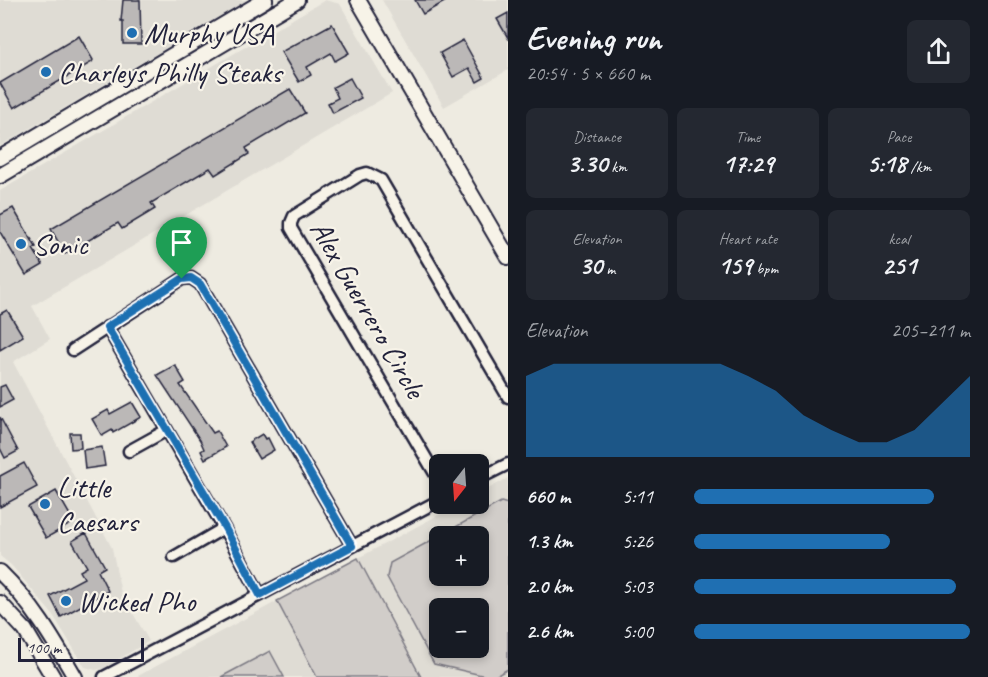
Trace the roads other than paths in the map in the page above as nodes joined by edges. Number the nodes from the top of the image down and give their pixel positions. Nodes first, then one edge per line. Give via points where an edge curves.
1 (265, 0) edge
2 (297, 0) edge
3 (358, 0) edge
4 (162, 62) junction
5 (119, 87) junction
6 (134, 97) junction
7 (82, 128) junction
8 (0, 158) edge
9 (0, 176) edge
10 (508, 257) edge
11 (107, 327) junction
12 (73, 350) dead end
13 (508, 398) edge
14 (167, 429) junction
15 (129, 451) dead end
16 (429, 463) edge
17 (508, 464) edge
18 (489, 474) edge
19 (429, 506) edge
20 (225, 528) junction
21 (352, 546) junction
22 (174, 557) dead end
23 (0, 572) edge
24 (260, 595) junction
25 (0, 603) edge
26 (53, 677) edge
27 (75, 677) edge
28 (104, 677) edge

1 - 4 main road
2 - 6 main road
3 - 10 main road
4 - 5 main road
4 - 6 main road via 137,87
5 - 7 main road via 117,98 88,117
5 - 8 main road
6 - 7 main road
7 - 9 main road
11 - 12 street
11 - 14 street
11 - 21 street via 182,279 191,278 200,284
13 - 16 street, Alex Guerrero Circle via 381,180 367,173 360,175 294,216 291,228
14 - 15 street
14 - 20 street
17 - 18 street
19 - 21 street
20 - 22 street
20 - 24 street
21 - 24 street
23 - 27 main road via 47,628
24 - 28 street
25 - 26 main road via 27,633

